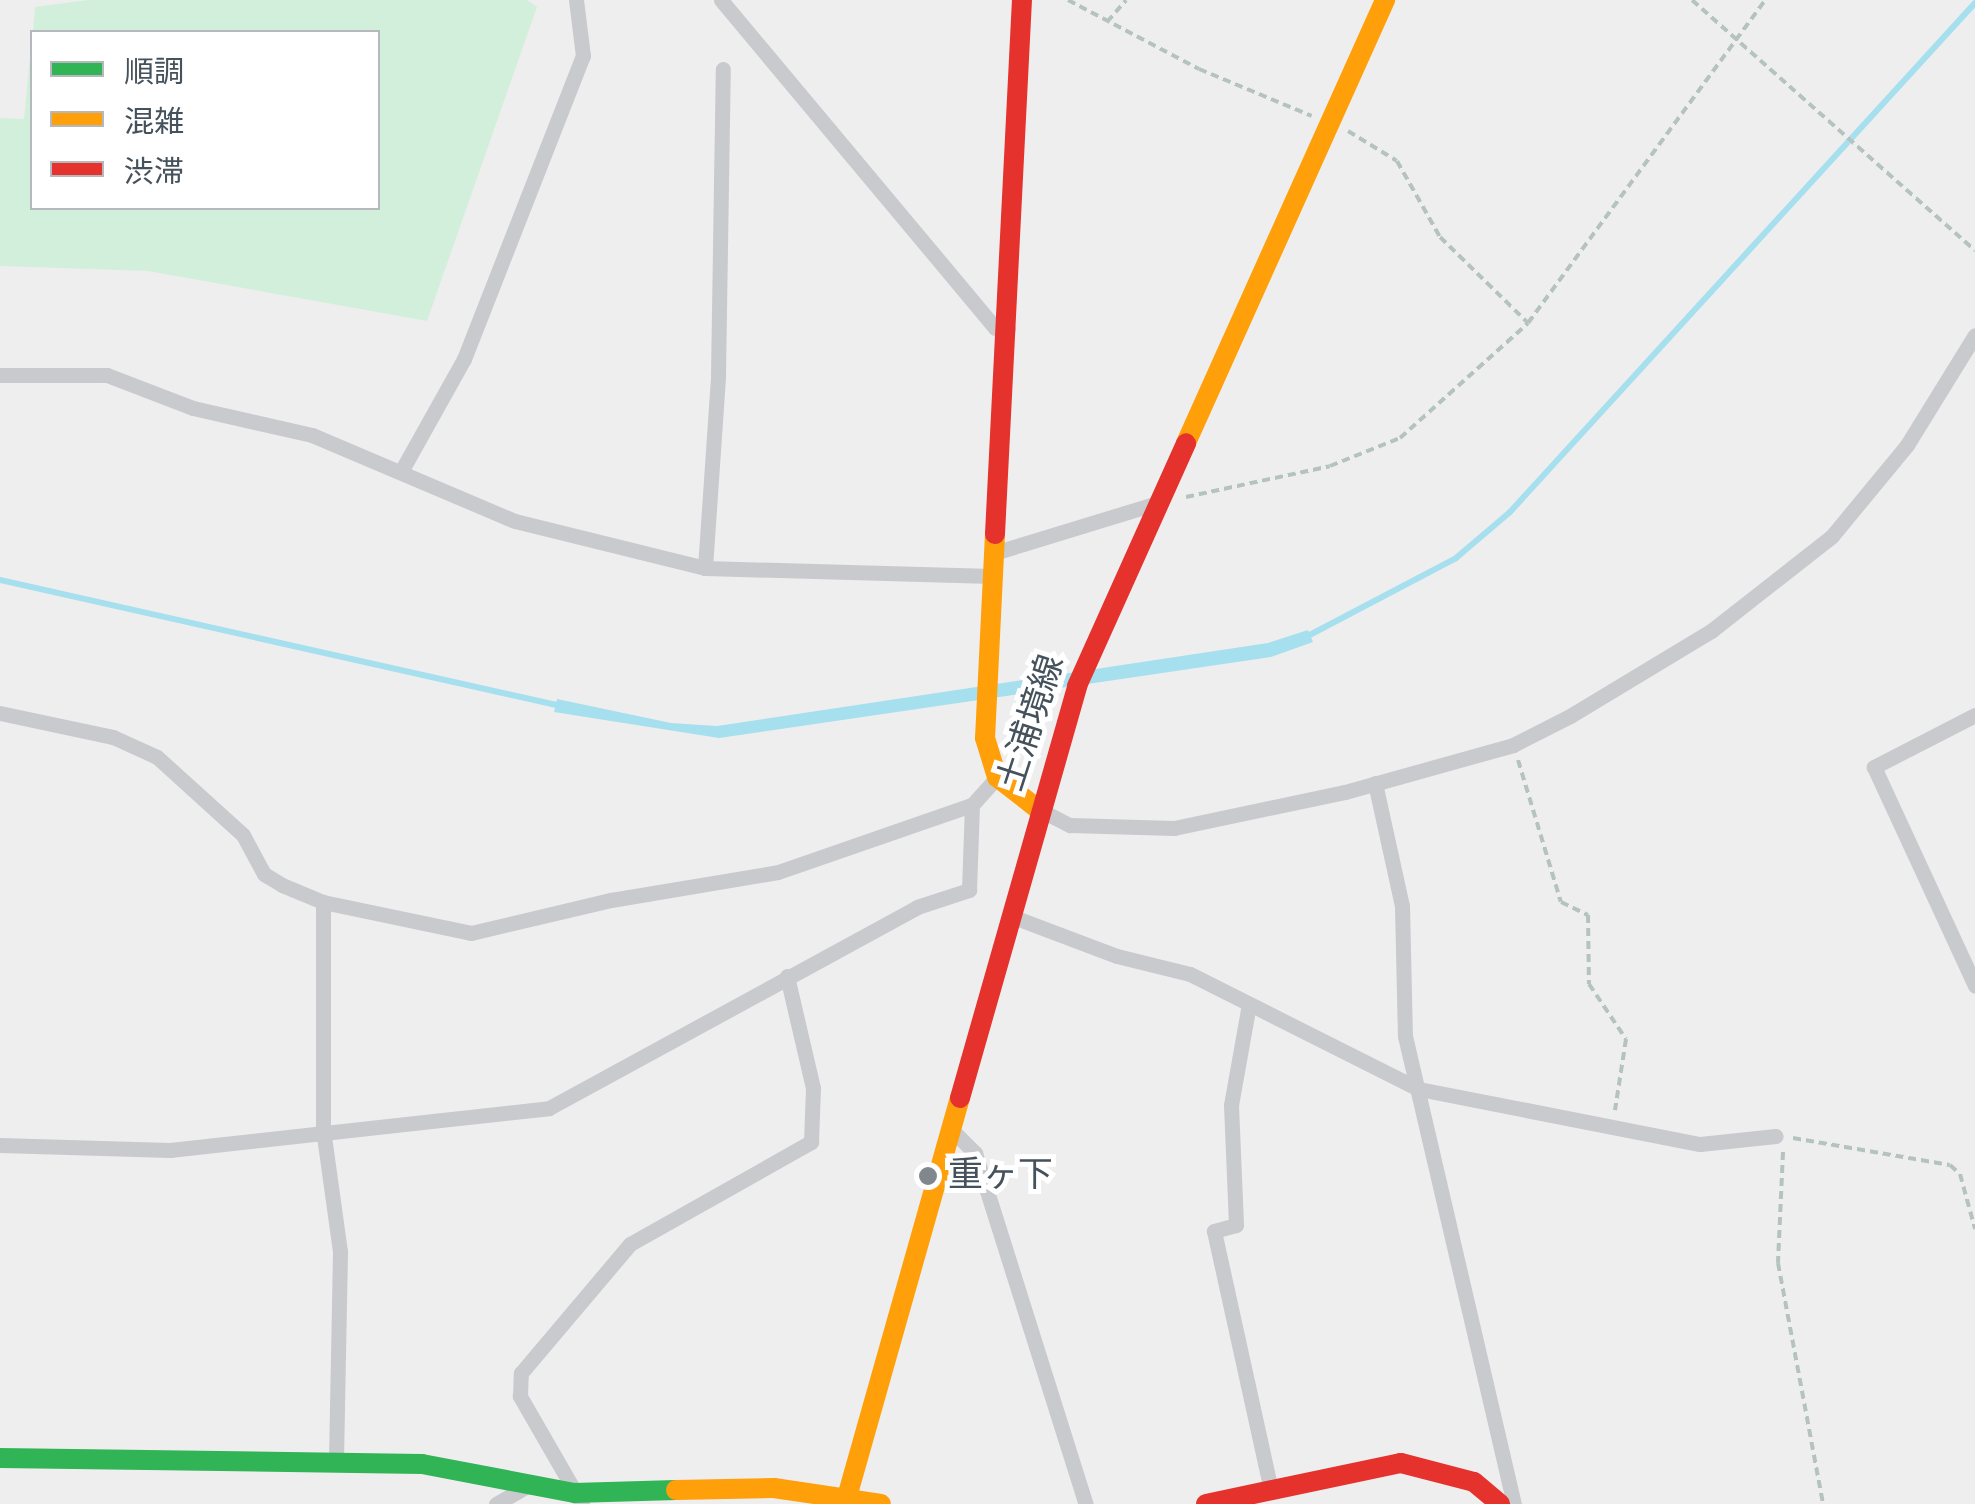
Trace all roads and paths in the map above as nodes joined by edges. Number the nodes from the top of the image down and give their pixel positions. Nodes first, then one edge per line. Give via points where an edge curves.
1 (576, 0) edge
2 (721, 0) edge
3 (1022, 0) edge
4 (1068, 0) edge
5 (1126, 0) edge
6 (1384, 0) edge
7 (1692, 0) edge
8 (1764, 0) edge
9 (1107, 22) junction
10 (1738, 40) junction
11 (723, 69) dead end
12 (1329, 123) junction
13 (1975, 250) edge
14 (1528, 323) junction
15 (1008, 329) junction
16 (1975, 335) edge
17 (0, 375) edge
18 (402, 468) junction
19 (1154, 504) junction
20 (994, 553) junction
21 (705, 568) junction
22 (992, 576) junction
23 (0, 713) edge
24 (1975, 715) edge
25 (1513, 745) junction
26 (997, 777) junction
27 (1375, 784) junction
28 (972, 804) junction
29 (1038, 809) junction
30 (323, 902) junction
31 (1011, 916) junction
32 (787, 976) junction
33 (1975, 986) edge
34 (1249, 1004) junction
35 (1419, 1089) junction
36 (323, 1129) junction
37 (1612, 1129) junction
38 (952, 1130) junction
39 (1776, 1136) dead end
40 (0, 1145) edge
41 (1975, 1230) edge
42 (0, 1458) edge
43 (336, 1462) junction
44 (529, 1486) junction
45 (1271, 1490) junction
46 (578, 1498) edge
47 (846, 1500) edge
48 (496, 1504) edge
49 (881, 1504) edge
50 (1086, 1504) edge
51 (1206, 1504) edge
52 (1500, 1504) edge
53 (1514, 1504) edge
54 (1823, 1504) edge

1 - 18 street via 583,56 464,359
2 - 15 street via 995,328
3 - 15 street
4 - 9 path
5 - 9 path
6 - 12 street, 土浦境線
7 - 10 path
8 - 10 path
9 - 12 path
10 - 13 path
10 - 14 path
11 - 21 street via 718,376
12 - 14 path via 1397,161 1440,237
12 - 19 street, 土浦境線
14 - 19 path via 1400,438 1330,466
15 - 20 street
16 - 25 street via 1907,445 1832,536 1711,631
17 - 18 street via 108,375 194,408 312,435
18 - 21 street via 515,521
19 - 20 street
19 - 29 street, 土浦境線 via 1077,686
20 - 22 street
21 - 22 street
22 - 26 street via 985,738
23 - 30 street via 113,736 157,757 243,834 264,874
24 - 33 street via 1880,758 1874,767
25 - 27 street
25 - 37 path via 1561,902 1588,914 1589,984 1626,1040
26 - 28 street
26 - 29 street
27 - 29 street via 1174,828 1070,825
27 - 35 street via 1402,906 1405,1036
28 - 30 street via 778,872 471,933
28 - 32 street via 969,890 917,907
29 - 31 street, 土浦境線
30 - 36 street
31 - 34 street via 1117,956 1190,974
31 - 38 street, 土浦境線
32 - 36 street via 727,1015 549,1108
32 - 46 street via 813,1088 811,1142 630,1244 521,1373 520,1396
34 - 35 street
34 - 45 street via 1231,1105 1236,1225 1214,1231
35 - 37 street via 1549,1110
35 - 53 street
36 - 40 street via 170,1150
36 - 43 street via 340,1252
37 - 39 street via 1700,1144
38 - 47 street, 土浦境線
38 - 50 street via 975,1152
41 - 54 path via 1960,1174 1950,1164 1784,1138 1780,1276
42 - 43 street
43 - 44 street via 422,1464
44 - 46 street
44 - 48 street
45 - 51 street
45 - 52 street via 1401,1463 1474,1482
46 - 47 street via 774,1488
47 - 49 street

